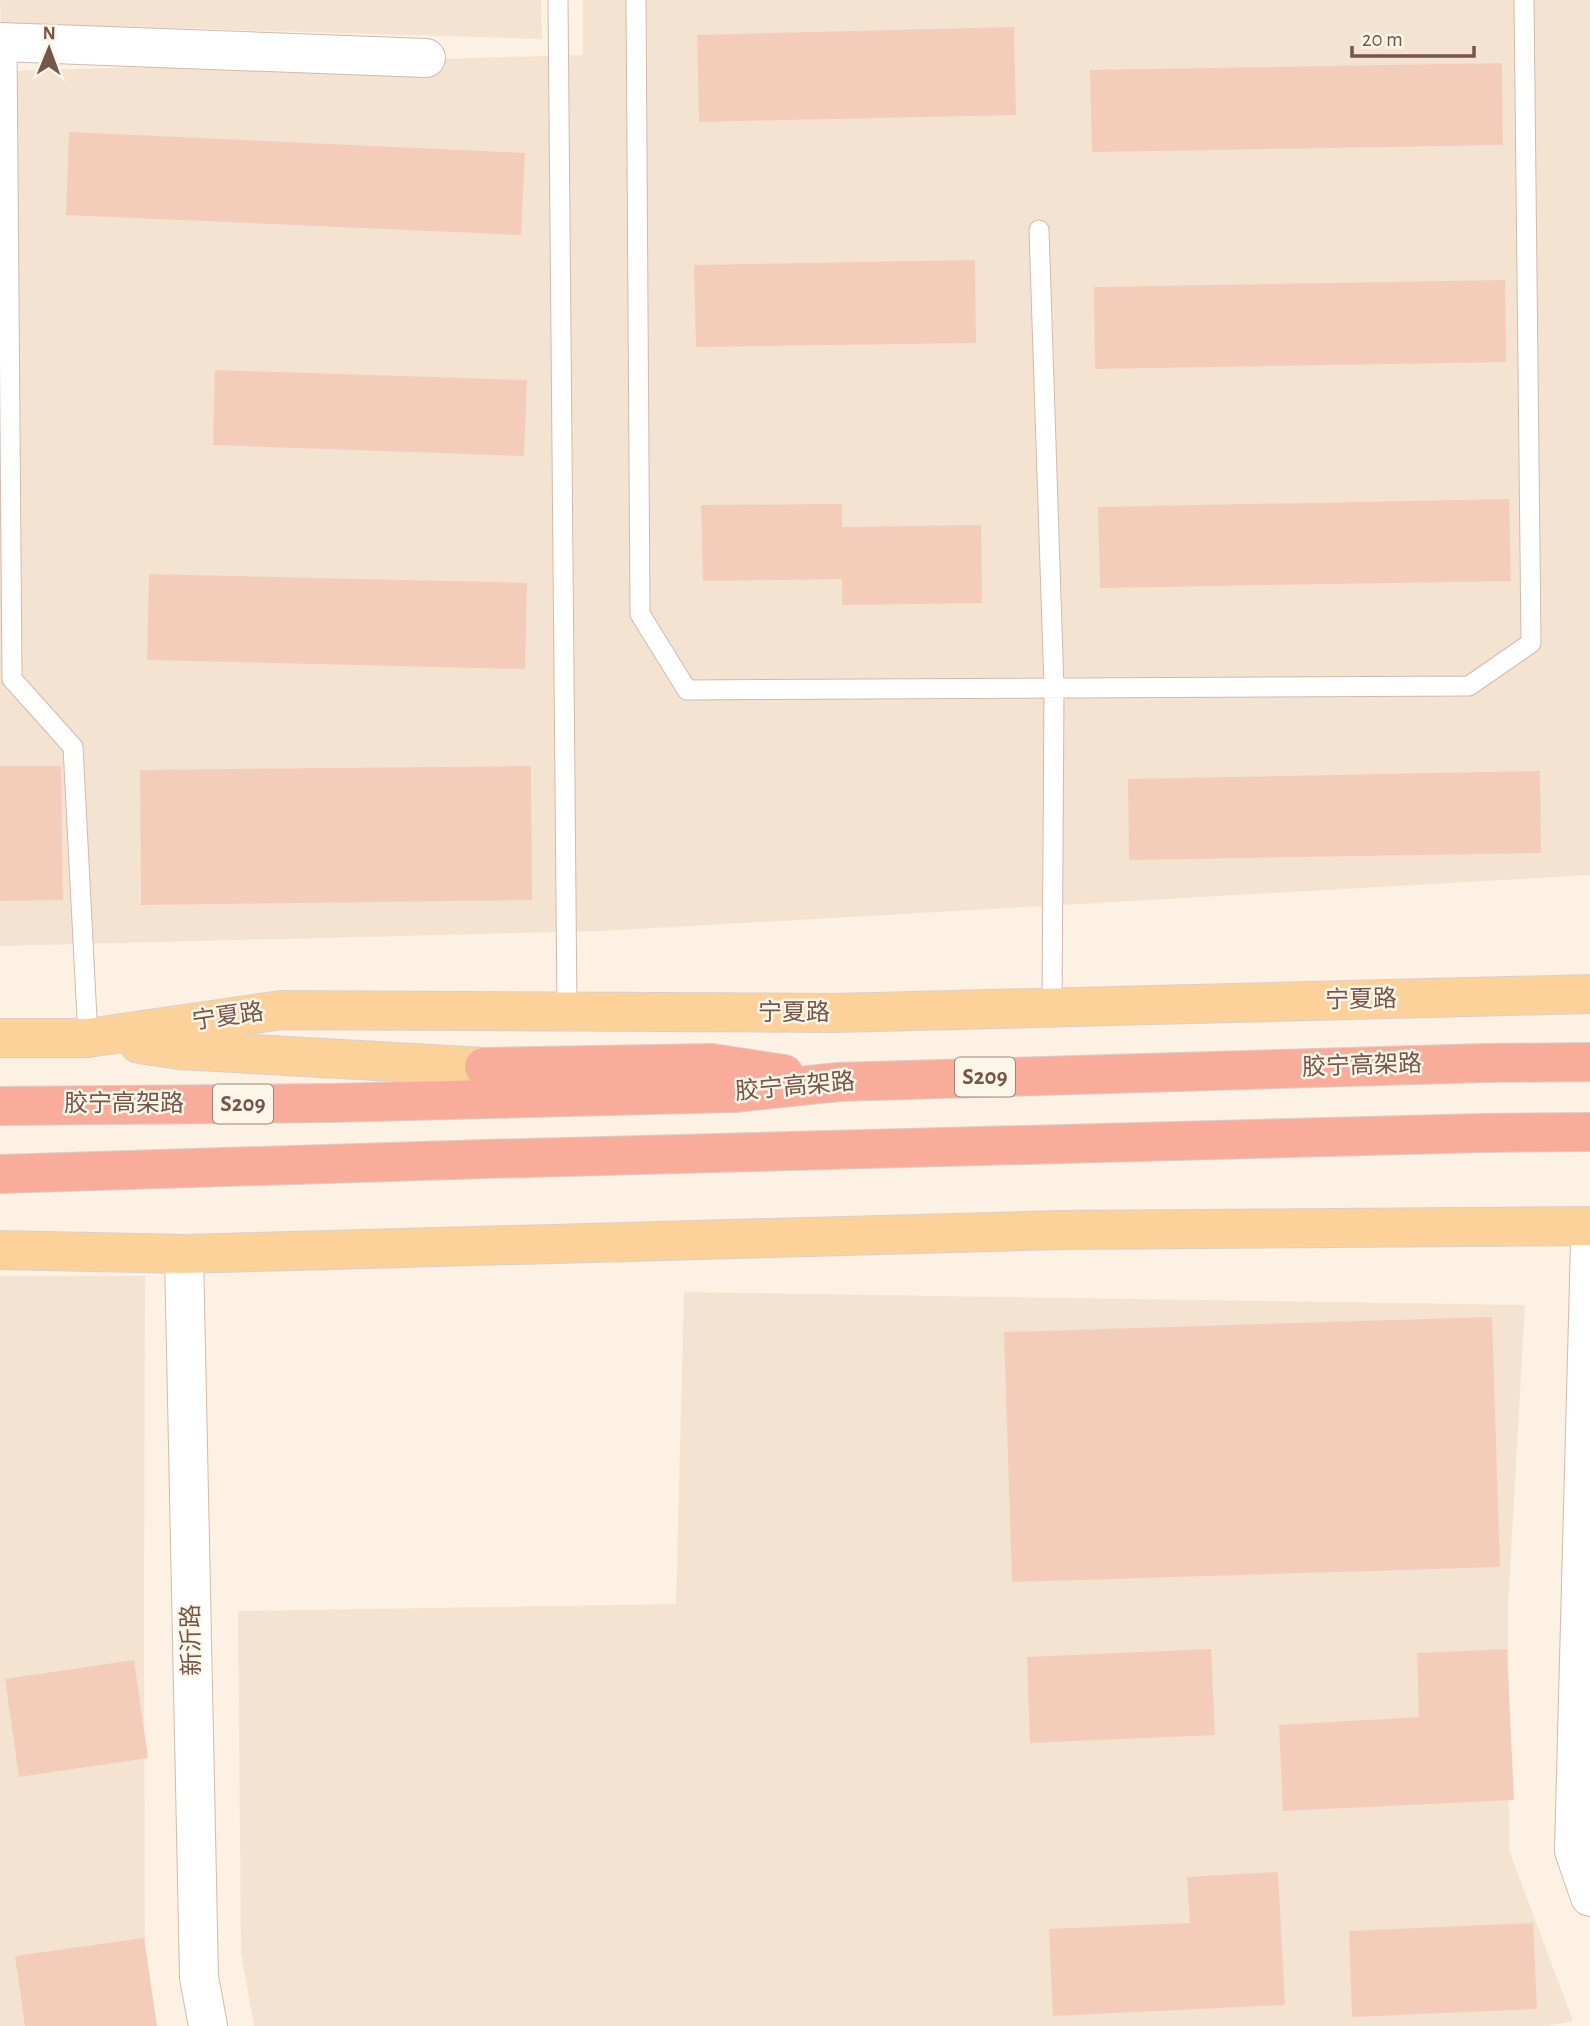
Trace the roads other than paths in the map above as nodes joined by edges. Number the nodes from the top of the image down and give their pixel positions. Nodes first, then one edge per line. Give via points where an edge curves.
1 (558, 0) edge
2 (635, 0) edge
3 (1524, 0) edge
4 (3, 42) edge
5 (426, 58) dead end
6 (1039, 230) dead end
7 (1054, 688) junction
8 (1590, 994) edge
9 (1052, 1007) junction
10 (567, 1011) junction
11 (0, 1038) edge
12 (88, 1038) junction
13 (1590, 1062) edge
14 (484, 1067) joint
15 (838, 1082) junction
16 (0, 1106) edge
17 (1590, 1132) edge
18 (0, 1174) edge
19 (1590, 1226) edge
20 (1590, 1243) edge
21 (0, 1250) edge
22 (184, 1254) junction
23 (1587, 1504) edge
24 (1590, 1897) edge
25 (208, 2026) edge

1 - 10 lane
2 - 7 lane via 640,614 687,690
3 - 7 lane via 1531,643 1469,686
4 - 5 street
4 - 12 lane via 12,679 73,747
6 - 7 lane
7 - 9 lane
8 - 9 main road, 宁夏路
9 - 10 main road, 宁夏路 via 834,1013
10 - 12 main road, 宁夏路 via 281,1010
11 - 12 main road, 宁夏路
12 - 14 main road via 180,1049
13 - 15 highway, 胶宁高架路 / S209
14 - 15 highway via 712,1063
15 - 16 highway, 胶宁高架路 / S209 via 734,1093
17 - 18 highway
19 - 22 main road via 1061,1230
20 - 23 street
21 - 22 main road
22 - 25 street, 新沂路 via 199,1977
23 - 24 street via 1574,1851

